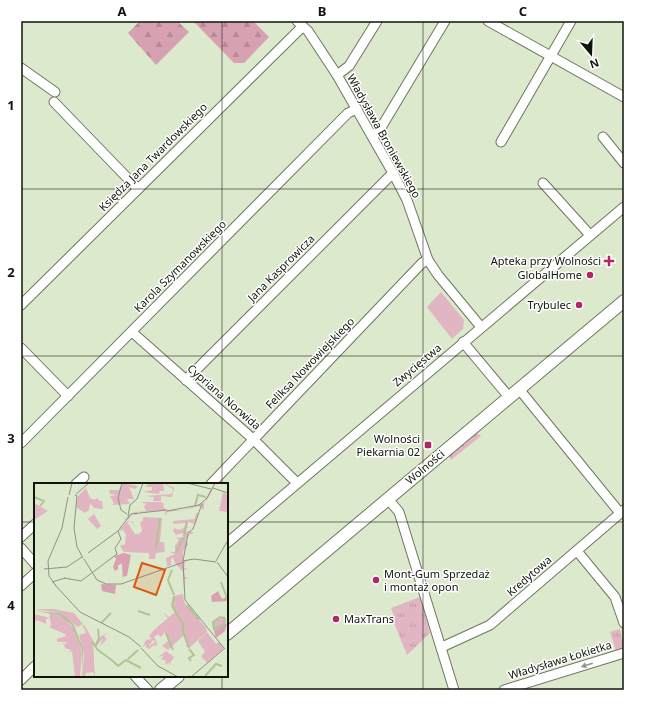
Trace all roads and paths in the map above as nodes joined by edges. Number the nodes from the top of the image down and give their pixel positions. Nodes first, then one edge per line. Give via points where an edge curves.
1 (377, 21) edge
2 (445, 21) edge
3 (488, 21) edge
4 (571, 21) edge
5 (300, 24) edge
6 (551, 56) junction
7 (21, 68) edge
8 (337, 75) junction
9 (55, 92) dead end
10 (624, 98) edge
11 (54, 102) dead end
12 (357, 108) junction
13 (372, 136) junction
14 (603, 138) dead end
15 (502, 142) dead end
16 (624, 163) edge
17 (393, 173) junction
18 (544, 183) dead end
19 (138, 189) junction
20 (624, 207) edge
21 (590, 235) junction
22 (428, 260) junction
23 (624, 301) edge
24 (21, 305) edge
25 (481, 327) junction
26 (132, 332) junction
27 (463, 342) junction
28 (21, 348) edge
29 (186, 380) junction
30 (519, 389) junction
31 (68, 396) junction
32 (509, 397) junction
33 (253, 439) junction
34 (21, 443) edge
35 (84, 477) dead end
36 (77, 483) edge
37 (212, 483) edge
38 (297, 483) junction
39 (388, 498) junction
40 (622, 512) edge
41 (34, 525) edge
42 (21, 537) edge
43 (228, 542) edge
44 (21, 548) edge
45 (577, 551) junction
46 (34, 563) edge
47 (34, 574) edge
48 (21, 586) edge
49 (624, 623) edge
50 (228, 633) edge
51 (442, 647) junction
52 (624, 653) edge
53 (34, 667) edge
54 (136, 677) edge
55 (177, 677) edge
56 (21, 680) edge
57 (148, 690) edge
58 (161, 690) edge
59 (454, 690) edge
60 (504, 690) edge

1 - 8 street via 349,66
2 - 13 street via 379,131
3 - 6 street
4 - 6 street
5 - 8 street, Władysława Broniewskiego via 308,31
5 - 19 street, Księdza Jana Twardowskiego
6 - 10 street
6 - 15 street
7 - 9 street
8 - 12 street, Władysława Broniewskiego
11 - 19 street
12 - 13 street, Władysława Broniewskiego
12 - 26 street, Karola Szymanowskiego via 348,113
13 - 17 street, Władysława Broniewskiego
14 - 16 street
17 - 22 street, Władysława Broniewskiego via 407,200
17 - 29 street, Jana Kasprowicza
18 - 21 street
19 - 24 street, Księdza Jana Twardowskiego
20 - 21 street, Zwycięstwa
21 - 25 street, Zwycięstwa
22 - 25 street, Władysława Broniewskiego
22 - 33 street, Feliksa Nowowiejskiego via 417,268
23 - 30 main road, Wolności
25 - 27 street, Zwycięstwa
26 - 29 street, Cypriana Norwida
26 - 31 street, Karola Szymanowskiego
27 - 32 street
27 - 38 street, Zwycięstwa
28 - 31 street
29 - 33 street, Cypriana Norwida
30 - 32 main road, Wolności
30 - 40 street
31 - 34 street, Karola Szymanowskiego
32 - 39 main road, Wolności
33 - 37 street, Feliksa Nowowiejskiego
33 - 38 street, Cypriana Norwida
35 - 36 street
38 - 43 street, Zwycięstwa
39 - 50 main road, Wolności
39 - 51 street via 399,512
40 - 45 street, Kredytowa
41 - 42 street
44 - 46 street
45 - 49 street via 615,597
45 - 51 street, Kredytowa via 490,625
47 - 48 street
51 - 59 street
52 -> 60 street, Władysława Łokietka
53 - 56 street
54 - 57 street
55 - 58 main road

